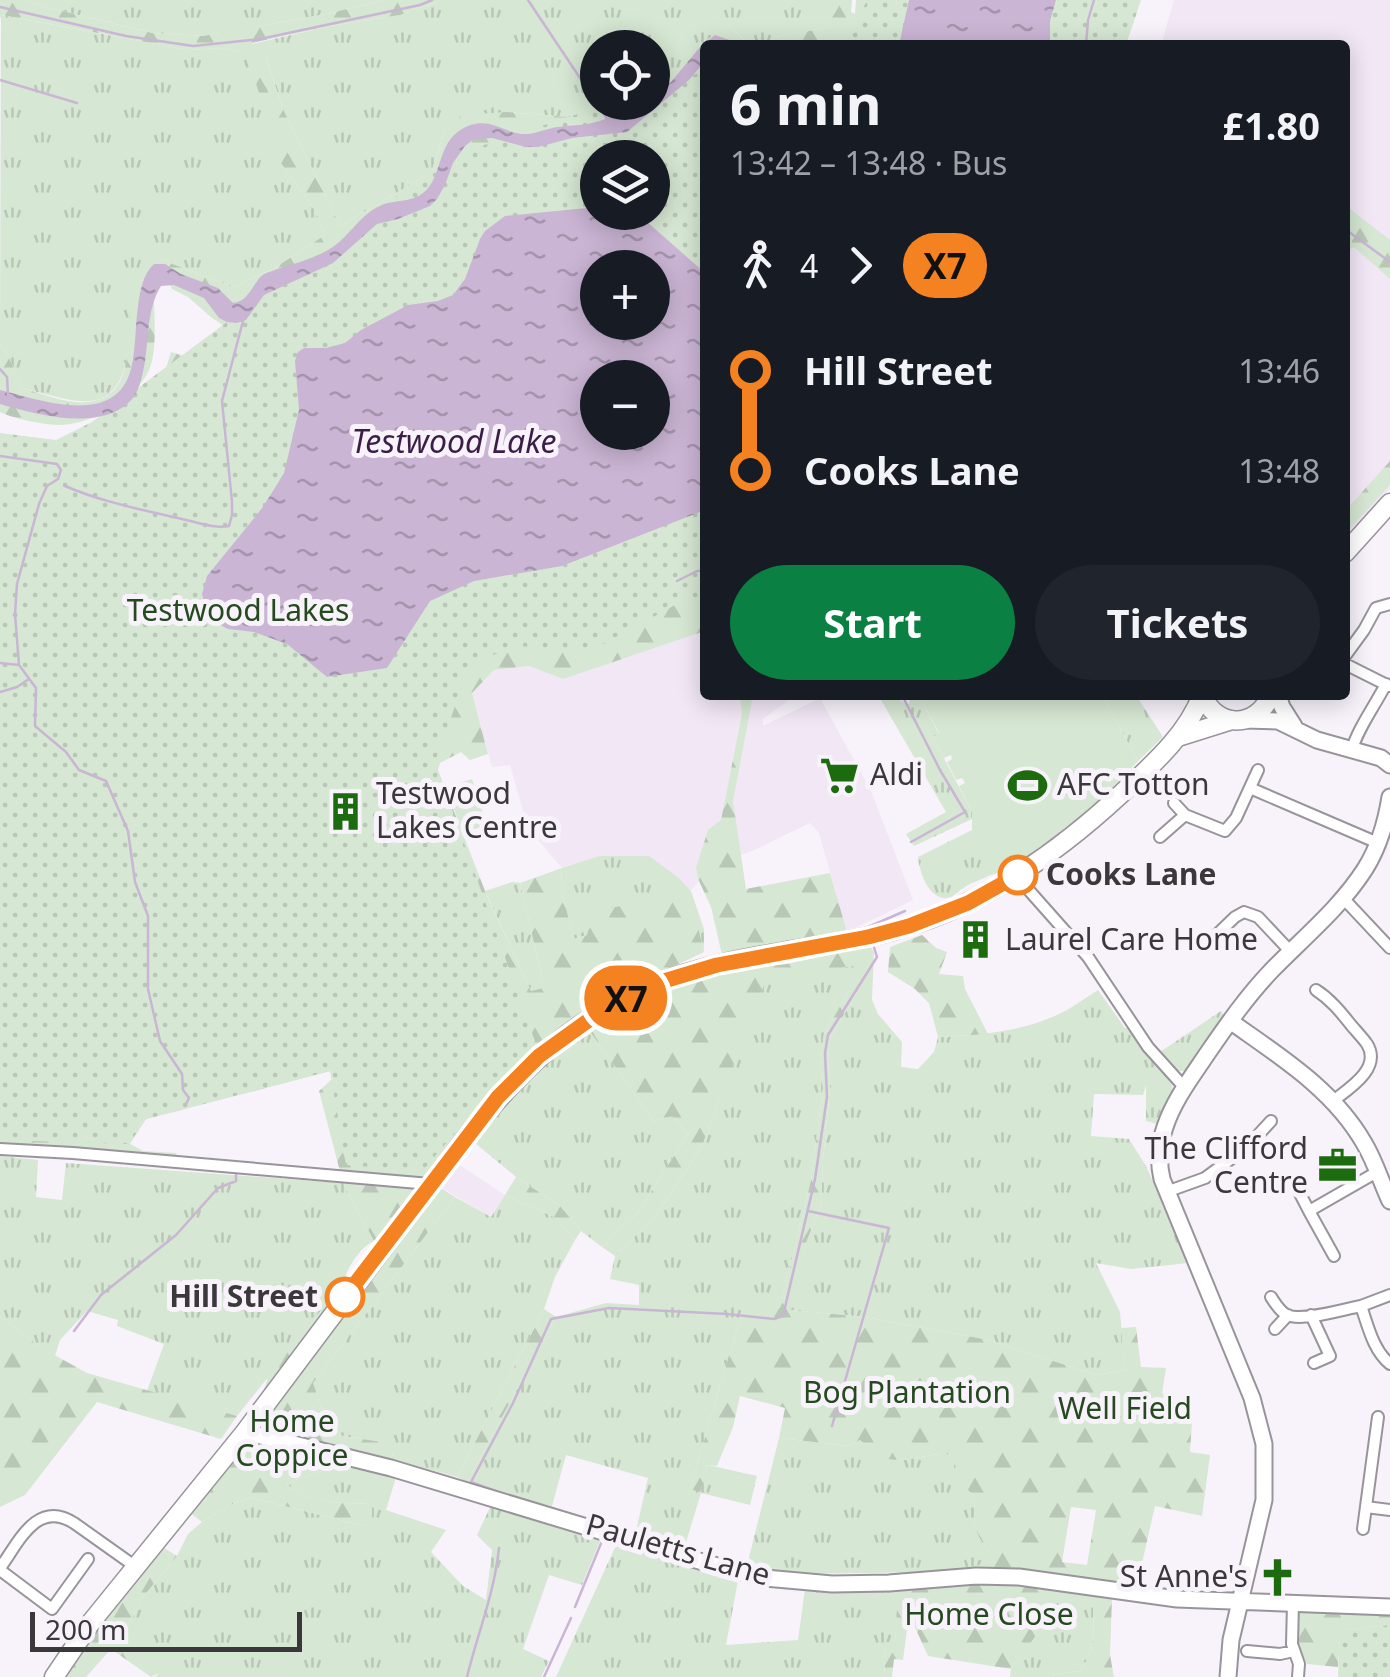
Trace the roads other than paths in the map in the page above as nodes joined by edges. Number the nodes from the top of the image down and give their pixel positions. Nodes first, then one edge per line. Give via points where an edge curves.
1 (1390, 503) edge
2 (1350, 547) edge
3 (1390, 604) edge
4 (1368, 623) junction
5 (1380, 629) dead end
6 (1350, 649) edge
7 (1350, 666) edge
8 (1388, 685) edge
9 (1199, 700) edge
10 (1205, 700) edge
11 (1270, 700) edge
12 (1277, 700) edge
13 (1238, 720) junction
14 (1296, 730) junction
15 (1178, 737) junction
16 (1351, 752) junction
17 (1390, 765) edge
18 (1258, 770) dead end
19 (1250, 788) junction
20 (1390, 797) edge
21 (1174, 803) dead end
22 (1185, 815) junction
23 (1160, 837) dead end
24 (1378, 842) junction
25 (1027, 892) dead end
26 (1343, 898) junction
27 (1204, 947) dead end
28 (1390, 948) edge
29 (1290, 951) junction
30 (1316, 990) dead end
31 (1230, 1021) junction
32 (1184, 1088) junction
33 (1334, 1101) junction
34 (1271, 1121) dead end
35 (0, 1149) edge
36 (1383, 1178) edge
37 (430, 1184) junction
38 (1296, 1186) dead end
39 (1166, 1192) junction
40 (1390, 1201) edge
41 (1309, 1211) junction
42 (1334, 1256) dead end
43 (1390, 1295) edge
44 (1271, 1297) dead end
45 (1361, 1306) junction
46 (1311, 1315) junction
47 (1288, 1316) junction
48 (1276, 1329) dead end
49 (1314, 1363) dead end
50 (1390, 1364) edge
51 (1381, 1424) edge
52 (245, 1432) junction
53 (1366, 1508) junction
54 (1390, 1510) edge
55 (1363, 1529) dead end
56 (88, 1558) dead end
57 (136, 1567) junction
58 (0, 1569) edge
59 (1241, 1602) junction
60 (1293, 1603) junction
61 (1390, 1607) edge
62 (1247, 1651) dead end
63 (1294, 1651) junction
64 (54, 1677) edge
65 (1228, 1677) edge
66 (1298, 1677) edge

1 - 2 main road
3 - 4 street via 1374,610
4 - 5 street
4 - 6 street
7 - 8 street
8 - 16 street
9 - 15 main road
10 - 13 main road via 1216,715
11 - 13 main road
12 - 14 street
13 - 14 street via 1278,721
13 - 15 main road
14 - 16 street
15 - 37 main road via 1082,829 968,903 884,933 717,965 654,984 610,1007 517,1076
16 - 17 street
18 - 19 street
19 - 22 street via 1224,831
19 - 24 street
20 - 24 street
21 - 22 street
22 - 23 street
24 - 26 street
25 - 32 street via 1088,957
26 - 28 street
26 - 29 street
27 - 29 street via 1244,912 1258,917
29 - 31 street
30 - 33 street via 1371,1054 1365,1073
31 - 32 street
31 - 33 street
32 - 39 street via 1161,1142
33 - 36 street
34 - 39 street via 1205,1178
35 - 37 street
36 - 40 street
36 - 41 street
37 - 52 main road
38 - 41 street
39 - 59 street via 1261,1424 1264,1500
41 - 42 street
43 - 45 street
44 - 47 street
45 - 46 street
45 - 50 street via 1376,1348
46 - 47 street
46 - 49 street via 1330,1356
47 - 48 street
51 - 53 street
52 - 57 main road
52 - 59 street, Pauletts Lane via 764,1578 832,1584 1019,1578
53 - 54 street
53 - 55 street
56 - 58 street via 52,1609
57 - 58 street via 56,1515 31,1524
57 - 64 main road
59 - 60 street, Pauletts Lane
59 - 65 street
60 - 61 street, Pauletts Lane
60 - 63 street
62 - 63 street
63 - 66 street

